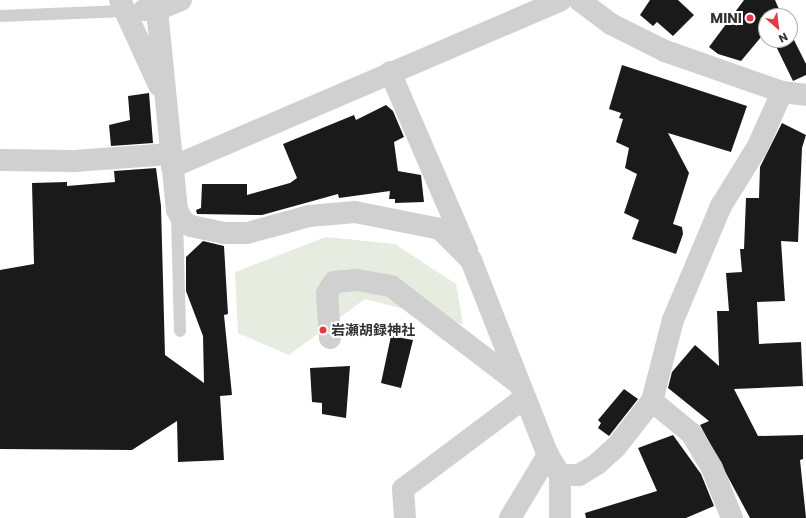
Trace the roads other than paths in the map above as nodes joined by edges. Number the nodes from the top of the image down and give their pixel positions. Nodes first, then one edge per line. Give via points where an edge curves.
1 (181, 0) edge
2 (561, 0) edge
3 (579, 0) edge
4 (157, 5) edge
5 (122, 6) edge
6 (0, 16) edge
7 (390, 72) junction
8 (782, 92) junction
9 (806, 95) edge
10 (166, 100) junction
11 (0, 160) edge
12 (172, 160) junction
13 (177, 210) junction
14 (471, 260) junction
15 (180, 331) dead end
16 (330, 338) dead end
17 (521, 390) junction
18 (652, 401) junction
19 (548, 455) junction
20 (560, 475) junction
21 (405, 518) edge
22 (510, 518) edge
23 (560, 518) edge
24 (732, 518) edge

1 - 4 street
2 - 7 street
3 - 8 street via 611,24 666,51
4 - 5 street
4 - 10 street
5 - 6 lane
5 - 10 street
7 - 12 street
7 - 14 street
8 - 9 street
8 - 18 street via 758,146 720,206 673,320
10 - 12 street
11 - 12 street
12 - 13 street
13 - 14 street via 191,226 223,233 247,233 335,212 375,214 440,229
13 - 15 lane
14 - 17 street
16 - 17 street via 327,293 334,282 357,280 391,286 442,324
17 - 19 street
17 - 21 street via 403,489
18 - 20 street via 616,447 597,464 579,475
18 - 24 street via 691,433 712,468
19 - 20 street
19 - 22 street
20 - 23 street

